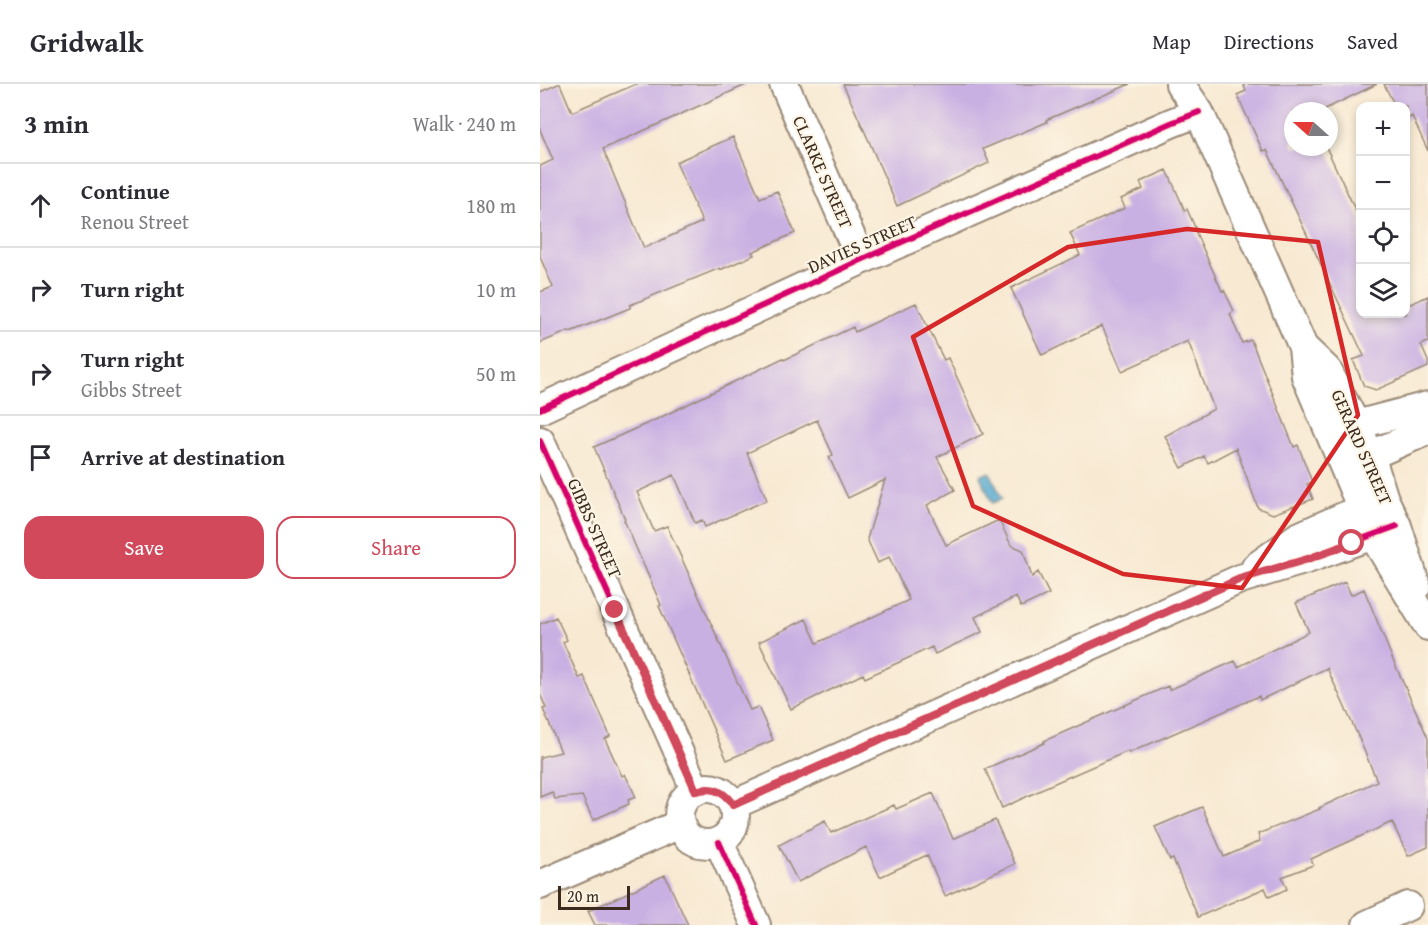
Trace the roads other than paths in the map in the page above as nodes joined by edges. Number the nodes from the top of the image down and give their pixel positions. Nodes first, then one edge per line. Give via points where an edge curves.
1 (784, 84) edge
2 (1180, 84) edge
3 (1200, 84) edge
4 (1199, 112) junction
5 (861, 260) junction
6 (1428, 406) edge
7 (540, 409) edge
8 (1344, 430) junction
9 (1428, 430) edge
10 (540, 441) edge
11 (1370, 455) junction
12 (1344, 466) junction
13 (1373, 503) junction
14 (1385, 530) junction
15 (1240, 579) junction
16 (1428, 626) edge
17 (696, 791) junction
18 (733, 805) junction
19 (680, 824) junction
20 (719, 842) junction
21 (540, 885) edge
22 (1408, 906) dead end
23 (756, 925) edge
24 (1366, 925) edge

1 - 5 street, CLARKE STREET
2 - 4 street, GERARD STREET
3 - 4 street, GERARD STREET
4 - 5 street, DAVIES STREET
4 - 8 street, GERARD STREET via 1303,348 1327,370
5 - 7 street, DAVIES STREET
6 - 8 street
8 - 11 street, GERARD STREET
8 - 12 street, GERARD STREET
9 - 11 street
10 - 17 street, GIBBS STREET
11 - 12 street
11 - 13 street, GERARD STREET
12 - 13 street, GERARD STREET
13 - 14 street, GERARD STREET
13 - 15 street via 1298,537
14 - 15 street
14 - 16 street, GERARD STREET
15 - 18 street
17 - 18 street via 704,788 722,792
17 - 19 street via 680,808
18 - 20 street via 732,830
19 - 20 street via 685,833 700,843
19 - 21 street
20 - 23 street
22 - 24 street

